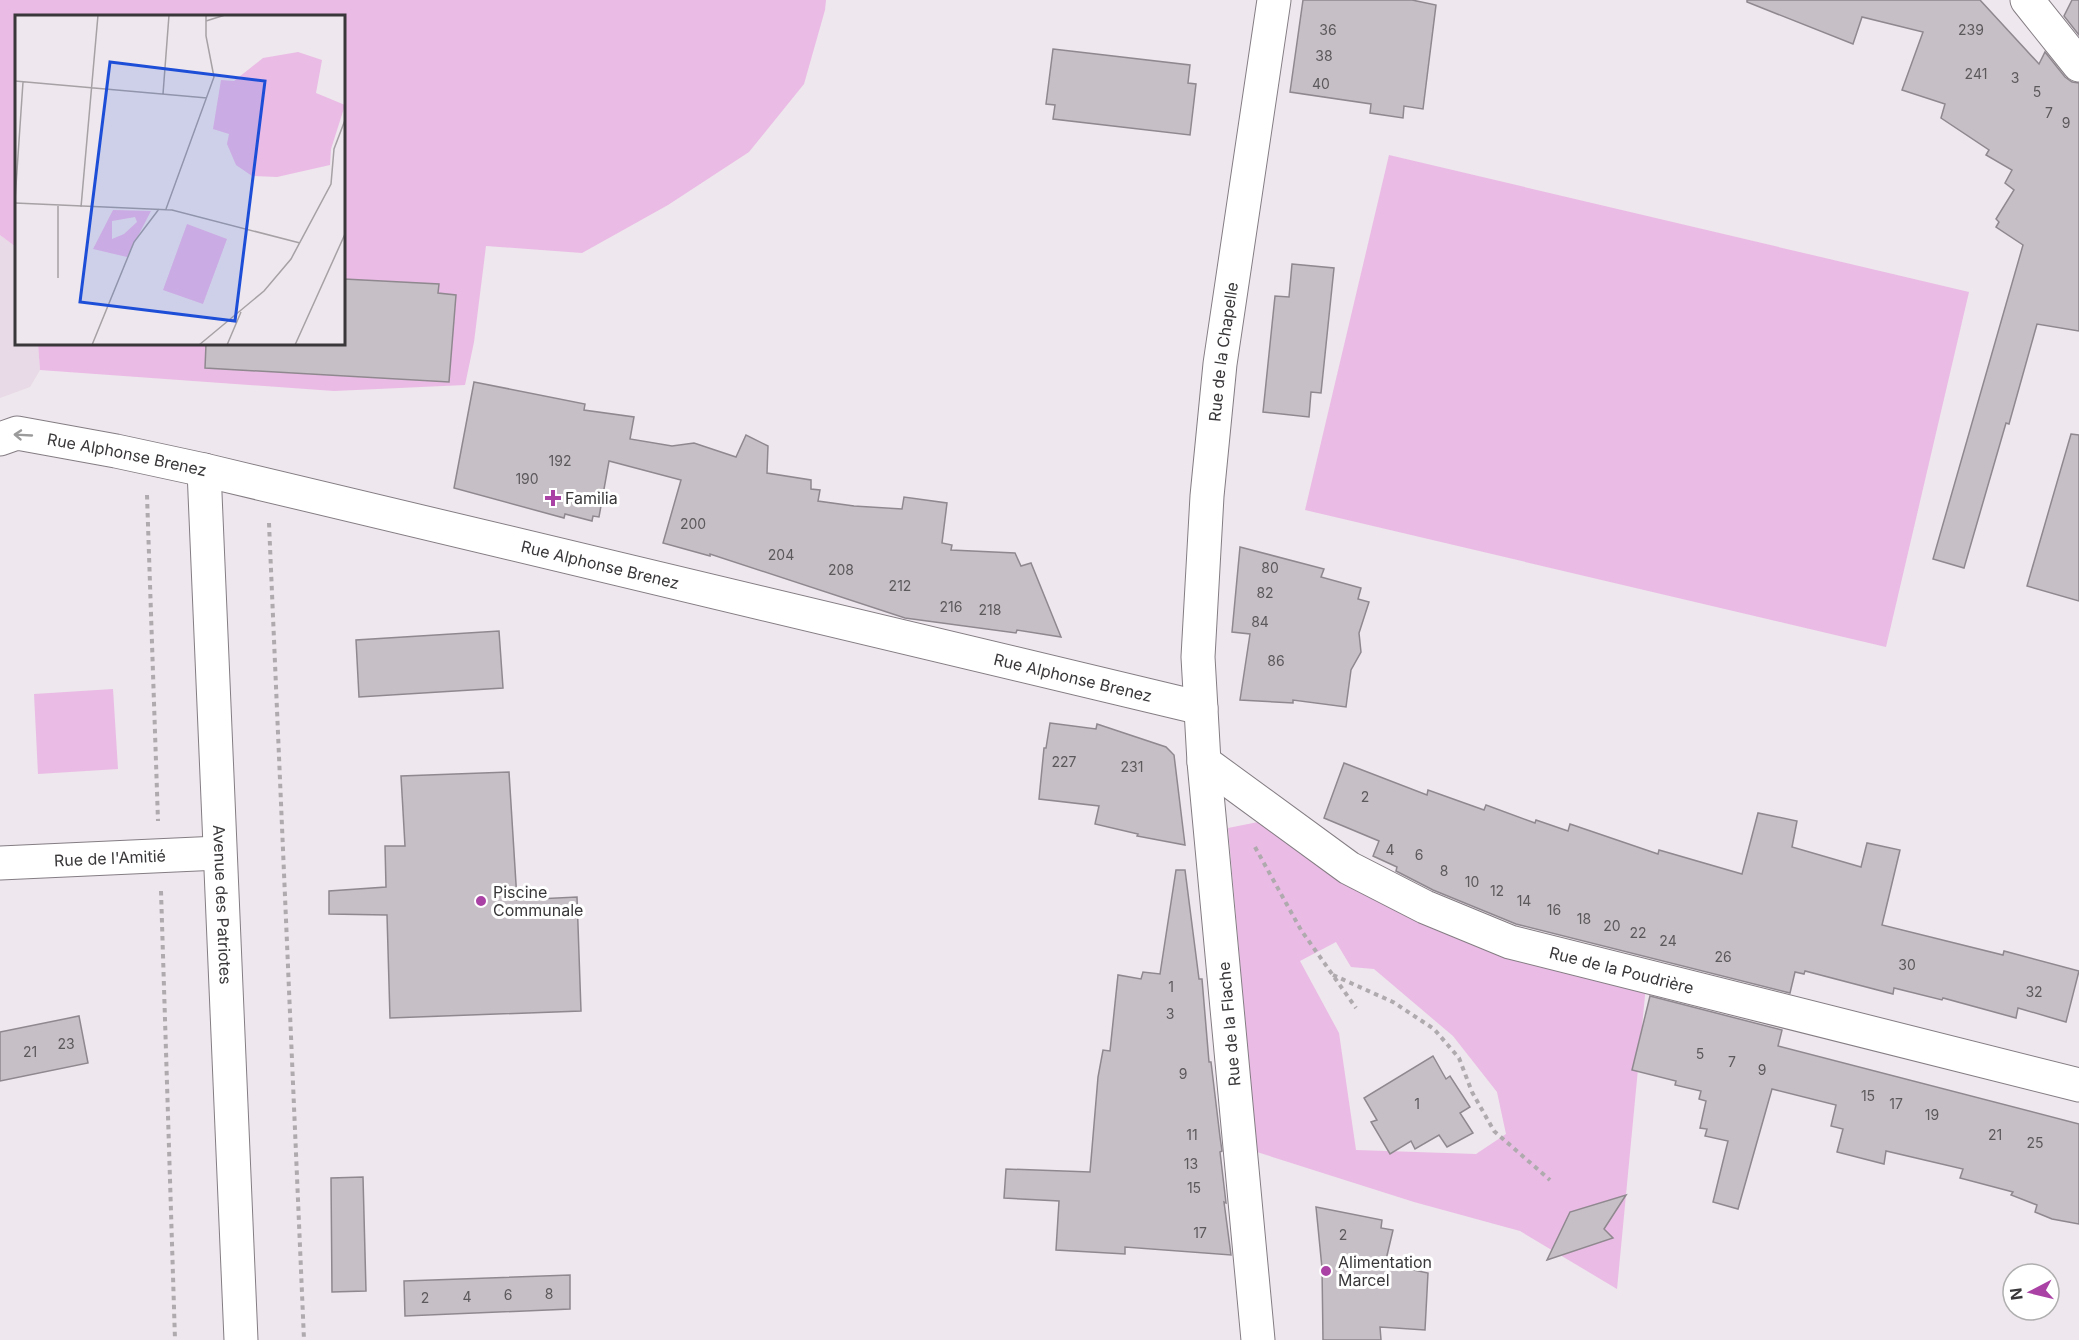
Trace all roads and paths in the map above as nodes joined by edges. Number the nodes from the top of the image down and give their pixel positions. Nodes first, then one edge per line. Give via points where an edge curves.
1 (1274, 0) edge
2 (2027, 0) edge
3 (2079, 66) edge
4 (0, 439) edge
5 (146, 458) junction
6 (204, 470) junction
7 (267, 485) junction
8 (1201, 708) junction
9 (1204, 762) junction
10 (1251, 840) dead end
11 (219, 853) junction
12 (159, 855) junction
13 (0, 863) edge
14 (1333, 975) junction
15 (1356, 1008) dead end
16 (2079, 1085) edge
17 (1550, 1180) dead end
18 (176, 1340) edge
19 (241, 1340) edge
20 (304, 1340) edge
21 (1258, 1340) edge

1 - 8 street, Rue de la Chapelle via 1220,364 1207,495 1198,657
2 - 3 street
5 -> 4 street, Rue Alphonse Brenez via 17,433
5 - 6 street, Rue Alphonse Brenez
5 - 12 path
6 - 7 street, Rue Alphonse Brenez
6 - 11 street, Avenue des Patriotes
7 - 8 street, Rue Alphonse Brenez
7 - 20 path
8 - 9 street, Rue de la Flache
9 - 16 street, Rue de la Poudrière via 1349,868 1425,907 1510,942
9 - 21 street, Rue de la Flache
10 - 14 path via 1300,930
11 - 12 street, Rue de l'Amitié
11 - 19 street, Avenue des Patriotes
12 - 13 street, Rue de l'Amitié
12 - 18 path
14 - 15 path
14 - 17 path via 1393,1002 1434,1029 1459,1058 1494,1131

